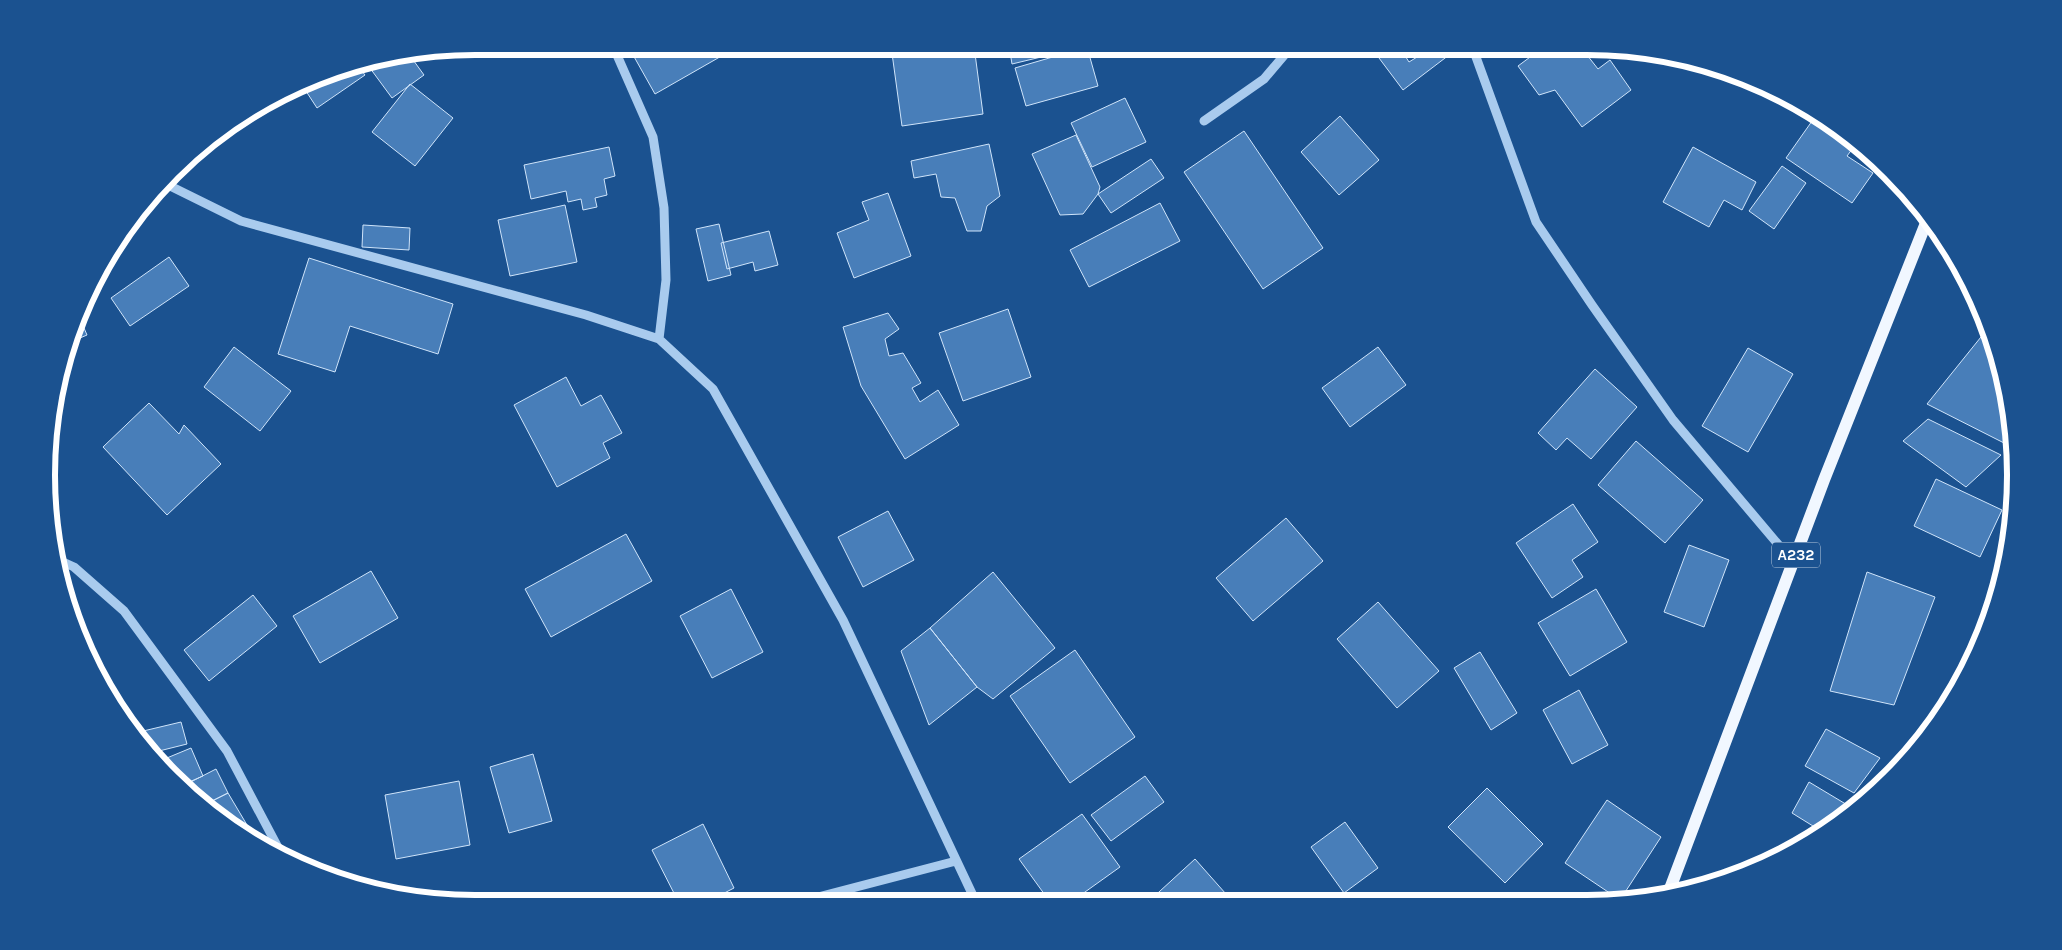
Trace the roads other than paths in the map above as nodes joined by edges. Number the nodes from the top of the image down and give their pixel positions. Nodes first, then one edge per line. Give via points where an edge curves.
1 (617, 55) edge
2 (1284, 55) edge
3 (1475, 55) edge
4 (1204, 121) dead end
5 (170, 186) edge
6 (1925, 226) edge
7 (659, 339) junction
8 (1793, 562) junction
9 (64, 563) edge
10 (278, 846) edge
11 (956, 862) junction
12 (1671, 887) edge
13 (826, 895) edge
14 (972, 895) edge

1 - 7 street via 654,137 664,208 666,280
2 - 4 street via 1264,78
3 - 8 street via 1536,222 1673,420
5 - 7 street via 241,221 586,315
6 - 8 main road, A232
7 - 11 street via 713,389 843,620
8 - 12 main road, A232
9 - 10 street via 74,567 124,611 227,750
11 - 13 street
11 - 14 street

